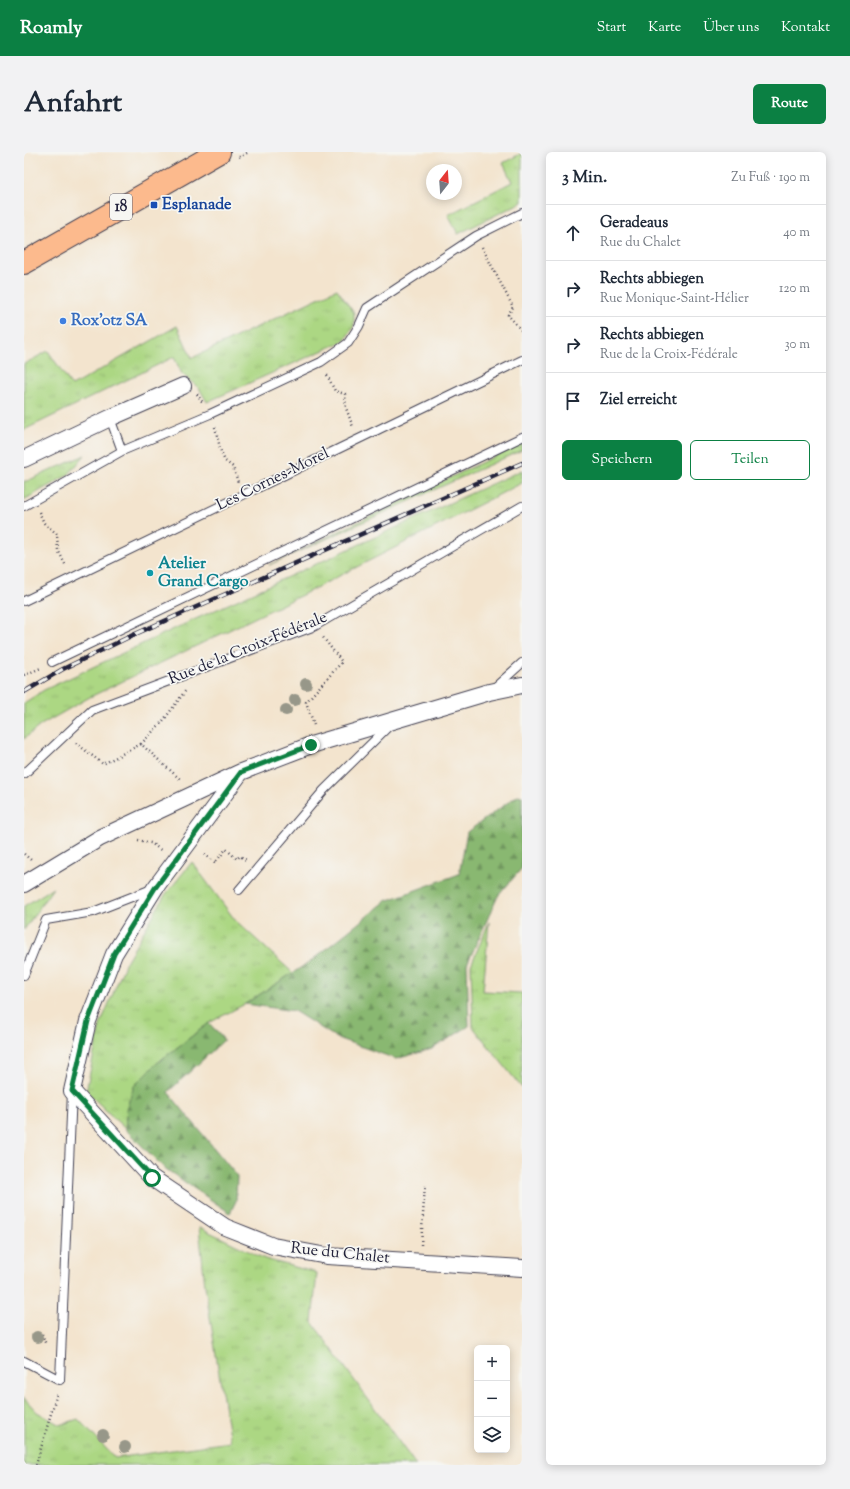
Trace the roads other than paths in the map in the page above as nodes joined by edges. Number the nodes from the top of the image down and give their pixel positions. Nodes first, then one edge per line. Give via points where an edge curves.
1 (219, 152) edge
2 (522, 212) edge
3 (24, 263) edge
4 (522, 360) edge
5 (183, 386) road end
6 (110, 418) junction
7 (522, 437) edge
8 (122, 451) junction
9 (24, 459) edge
10 (24, 506) edge
11 (522, 506) edge
12 (24, 601) edge
13 (52, 662) road end
14 (522, 663) edge
15 (522, 685) edge
16 (489, 692) junction
17 (396, 719) junction
18 (241, 772) junction
19 (24, 774) edge
20 (24, 884) edge
21 (155, 888) junction
22 (239, 890) dead end
23 (24, 974) edge
24 (72, 1091) junction
25 (522, 1268) edge
26 (24, 1360) edge

1 - 3 main road, 18
2 - 8 lane via 476,236 367,308 348,342 320,362 210,414
4 - 12 lane, Les Cornes-Morel
5 - 6 street
6 - 8 lane
6 - 9 street
7 - 13 lane
8 - 10 lane
11 - 19 lane, Rue de la Croix-Fédérale via 315,626 92,710
14 - 16 lane
15 - 16 street
16 - 17 street
17 - 18 street via 311,745
17 - 22 lane via 324,790
18 - 20 street via 100,838
18 - 21 street
21 - 23 lane via 93,912 46,920
21 - 24 street via 114,954 88,1021
24 - 25 street, Rue du Chalet via 152,1178 225,1227 273,1246 327,1256
24 - 26 lane via 60,1380

